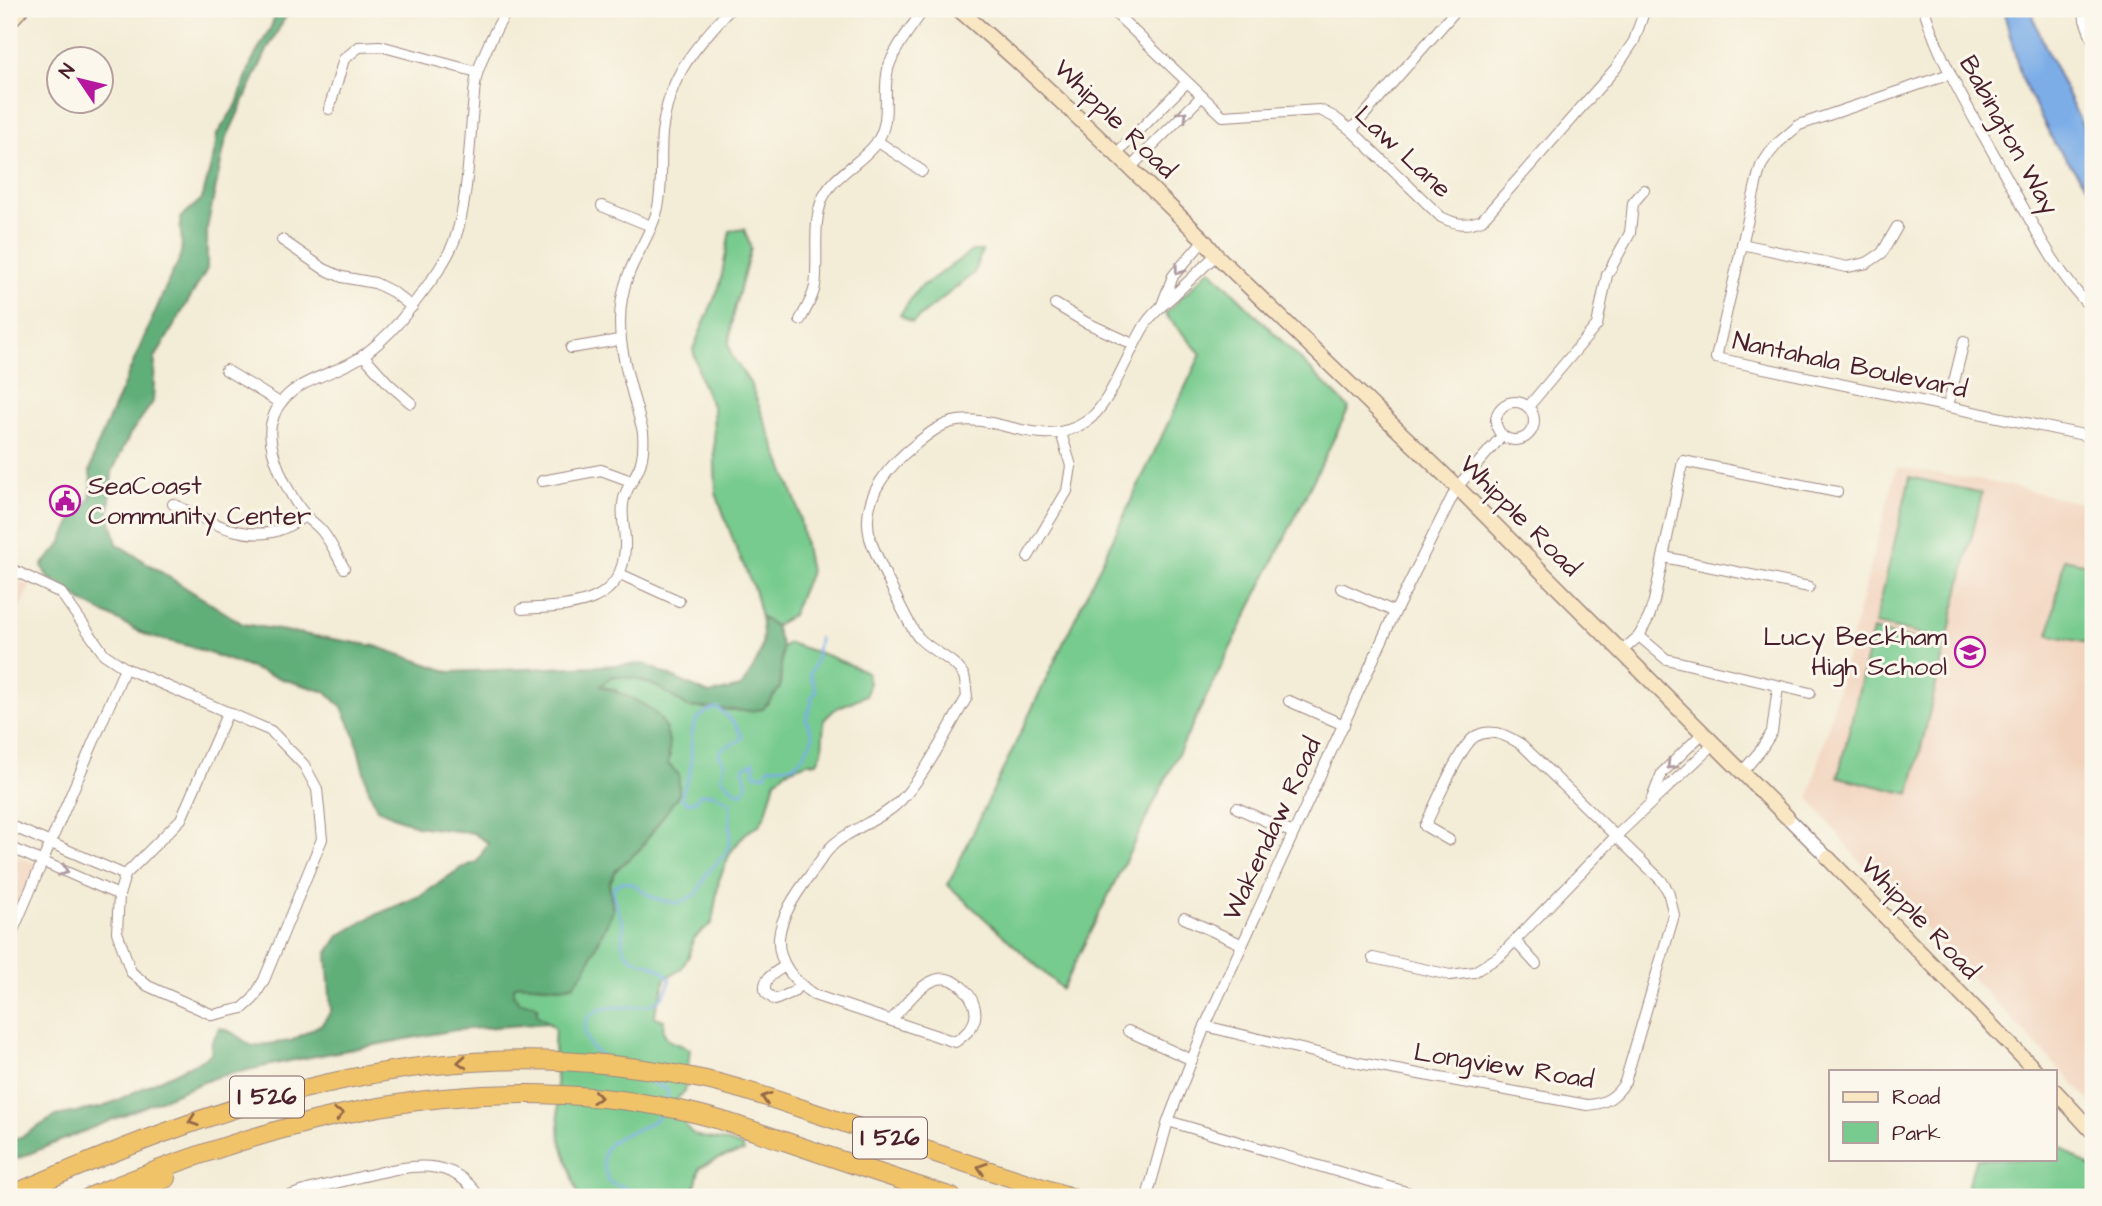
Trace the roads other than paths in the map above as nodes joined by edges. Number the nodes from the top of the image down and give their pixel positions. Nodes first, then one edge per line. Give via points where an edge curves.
1 (20, 9) edge
2 (508, 9) edge
3 (730, 9) edge
4 (924, 9) edge
5 (958, 9) edge
6 (1111, 9) edge
7 (1457, 9) edge
8 (1645, 9) edge
9 (1924, 9) edge
10 (2084, 9) edge
11 (9, 22) edge
12 (2093, 41) edge
13 (477, 72) junction
14 (1950, 74) junction
15 (1186, 83) junction
16 (1201, 97) junction
17 (329, 109) dead end
18 (1351, 130) junction
19 (877, 141) junction
20 (1116, 154) junction
21 (1130, 168) junction
22 (922, 171) dead end
23 (1644, 190) dead end
24 (602, 206) dead end
25 (651, 226) junction
26 (1897, 227) dead end
27 (282, 240) dead end
28 (1204, 240) junction
29 (1742, 244) junction
30 (1216, 255) junction
31 (1055, 304) dead end
32 (1162, 305) junction
33 (412, 307) junction
34 (2093, 310) edge
35 (800, 320) dead end
36 (619, 340) junction
37 (1964, 341) dead end
38 (1133, 344) junction
39 (571, 348) dead end
40 (363, 355) junction
41 (226, 370) dead end
42 (280, 402) junction
43 (411, 402) dead end
44 (1948, 406) junction
45 (1528, 407) junction
46 (1060, 433) junction
47 (1502, 436) junction
48 (2093, 437) edge
49 (542, 481) dead end
50 (631, 481) junction
51 (1457, 487) junction
52 (1837, 492) dead end
53 (173, 505) dead end
54 (306, 516) junction
55 (1028, 557) dead end
56 (1664, 557) junction
57 (9, 568) edge
58 (344, 568) dead end
59 (620, 574) junction
60 (1809, 587) dead end
61 (1341, 588) dead end
62 (679, 601) dead end
63 (523, 608) dead end
64 (1395, 612) junction
65 (1639, 636) junction
66 (1622, 651) junction
67 (125, 668) junction
68 (1778, 687) junction
69 (1810, 693) dead end
70 (1289, 701) dead end
71 (228, 712) junction
72 (1343, 725) junction
73 (1704, 732) junction
74 (1715, 743) junction
75 (1743, 771) junction
76 (1650, 805) junction
77 (1237, 808) dead end
78 (1787, 817) joint
79 (9, 825) edge
80 (1293, 834) junction
81 (1617, 835) junction
82 (1449, 840) dead end
83 (50, 843) junction
84 (9, 847) edge
85 (1828, 858) joint
86 (42, 861) junction
87 (125, 875) junction
88 (119, 895) junction
89 (1184, 919) dead end
90 (9, 940) edge
91 (1516, 942) junction
92 (1241, 944) junction
93 (1373, 958) dead end
94 (1536, 964) dead end
95 (785, 966) junction
96 (799, 985) junction
97 (891, 1020) junction
98 (1205, 1026) junction
99 (1128, 1031) dead end
100 (1192, 1060) junction
101 (2035, 1070) edge
102 (2056, 1092) edge
103 (1168, 1121) junction
104 (272, 1131) junction
105 (2093, 1132) edge
106 (12, 1194) edge
107 (89, 1197) edge
108 (125, 1197) edge
109 (287, 1197) edge
110 (479, 1197) edge
111 (953, 1197) edge
112 (1071, 1197) edge
113 (1147, 1197) edge
114 (1423, 1197) edge

1 - 11 main road
2 - 13 street
3 - 25 street via 696,46 667,99 658,208
4 - 19 street via 890,64 886,121
5 - 20 main road, Whipple Road
6 - 15 street, Law Lane
7 - 18 street
8 - 18 street, Law Lane via 1634,41 1616,68 1482,220 1455,225 1441,217
9 - 14 street, Babington Way
10 - 12 street
13 - 17 street via 380,46 359,47 344,59
13 - 33 street via 455,238
14 - 29 street, Nantahala Boulevard via 1799,125 1788,133 1761,166
14 - 34 street, Babington Way via 2045,243
15 - 16 street, Law Lane
15 - 20 street
16 - 18 street, Law Lane via 1223,117 1321,110
21 -> 16 street
19 - 22 street
19 - 35 street via 844,171 822,200 816,284
20 - 21 main road, Whipple Road
21 - 28 main road, Whipple Road
23 - 45 street via 1633,203 1630,233 1607,275 1597,325
24 - 25 street
25 - 36 street via 623,291
26 - 29 street via 1882,253 1867,263 1847,267
27 - 33 street via 324,269 375,283
28 - 30 main road, Whipple Road
28 -> 32 street via 1173,276
29 - 44 street, Nantahala Boulevard via 1716,358
30 - 32 street
30 - 51 main road, Whipple Road
31 - 38 street
32 - 38 street
33 - 40 street
36 - 39 street
36 - 50 street via 643,432 641,461
37 - 44 street
38 - 46 street via 1105,400 1088,421
40 - 42 street via 299,385
40 - 43 street
41 - 42 street
42 - 54 street via 271,426 272,445 283,481
44 - 48 street, Nantahala Boulevard
45 - 47 street via 1511,402 1501,408 1496,425
45 - 47 street via 1535,419 1532,432 1514,441
46 - 55 street via 1071,466 1067,491
46 - 95 street via 953,422 932,430 881,478 868,518 870,538 919,638 964,677 967,697 900,802 833,845 790,900 779,938
47 - 51 street, Wakendaw Road
49 - 50 street via 601,470
50 - 59 street via 623,502 625,547
51 - 64 street, Wakendaw Road
51 - 66 main road, Whipple Road
52 - 56 street via 1683,461
53 - 54 street via 221,527 251,533 280,531
54 - 58 street via 323,532
56 - 60 street
56 - 65 street via 1649,617
57 - 67 street via 61,593 104,654
59 - 62 street
59 - 63 street via 599,596 585,602
61 - 64 street
64 - 72 street, Wakendaw Road
65 - 66 street
65 - 68 street via 1666,659
66 - 73 main road, Whipple Road
67 - 71 street
67 - 83 street
68 - 69 street
68 - 75 street via 1772,732
70 - 72 street
71 - 87 street via 181,818
71 - 88 street via 271,731 304,765 317,789 322,833 253,999 243,1008 213,1015 148,986 131,972 117,932
72 - 80 street, Wakendaw Road
73 - 74 main road, Whipple Road
73 -> 76 street via 1662,773
74 - 75 main road, Whipple Road
74 - 76 street
75 - 78 main road, Whipple Road
76 - 81 street
77 - 80 street
78 - 85 street, Whipple Road
79 - 83 street
80 - 92 street, Wakendaw Road
81 - 82 street, Longview Road via 1522,745 1491,732 1475,736 1463,750 1425,826
81 - 91 street
81 - 98 street, Longview Road via 1661,880 1674,915 1625,1082 1619,1092 1600,1104 1359,1063
83 - 86 street
83 - 87 street
84 - 86 street
85 - 101 main road, Whipple Road
86 -> 88 street
86 - 90 street
87 - 88 street
89 - 92 street
91 - 93 street via 1474,972 1450,975
91 - 94 street
92 - 98 street, Wakendaw Road
95 - 96 street
95 - 96 street via 765,981 765,993 775,1000
96 - 97 street via 814,995
97 - 97 street via 955,1042 968,1032 975,1018 975,1002 947,978 936,979
98 - 100 street, Wakendaw Road
99 - 100 street
100 - 103 street, Wakendaw Road
102 - 105 main road
103 - 113 street, Wakendaw Road
103 - 114 street
104 - 107 highway, I 526
104 - 108 highway
104 -> 111 highway, I 526 via 358,1110 451,1096 529,1093 603,1098 708,1117
112 -> 106 highway, I 526 via 709,1081 593,1063 531,1059 405,1068 276,1094 150,1136
109 - 110 street via 410,1166 444,1169 470,1183

